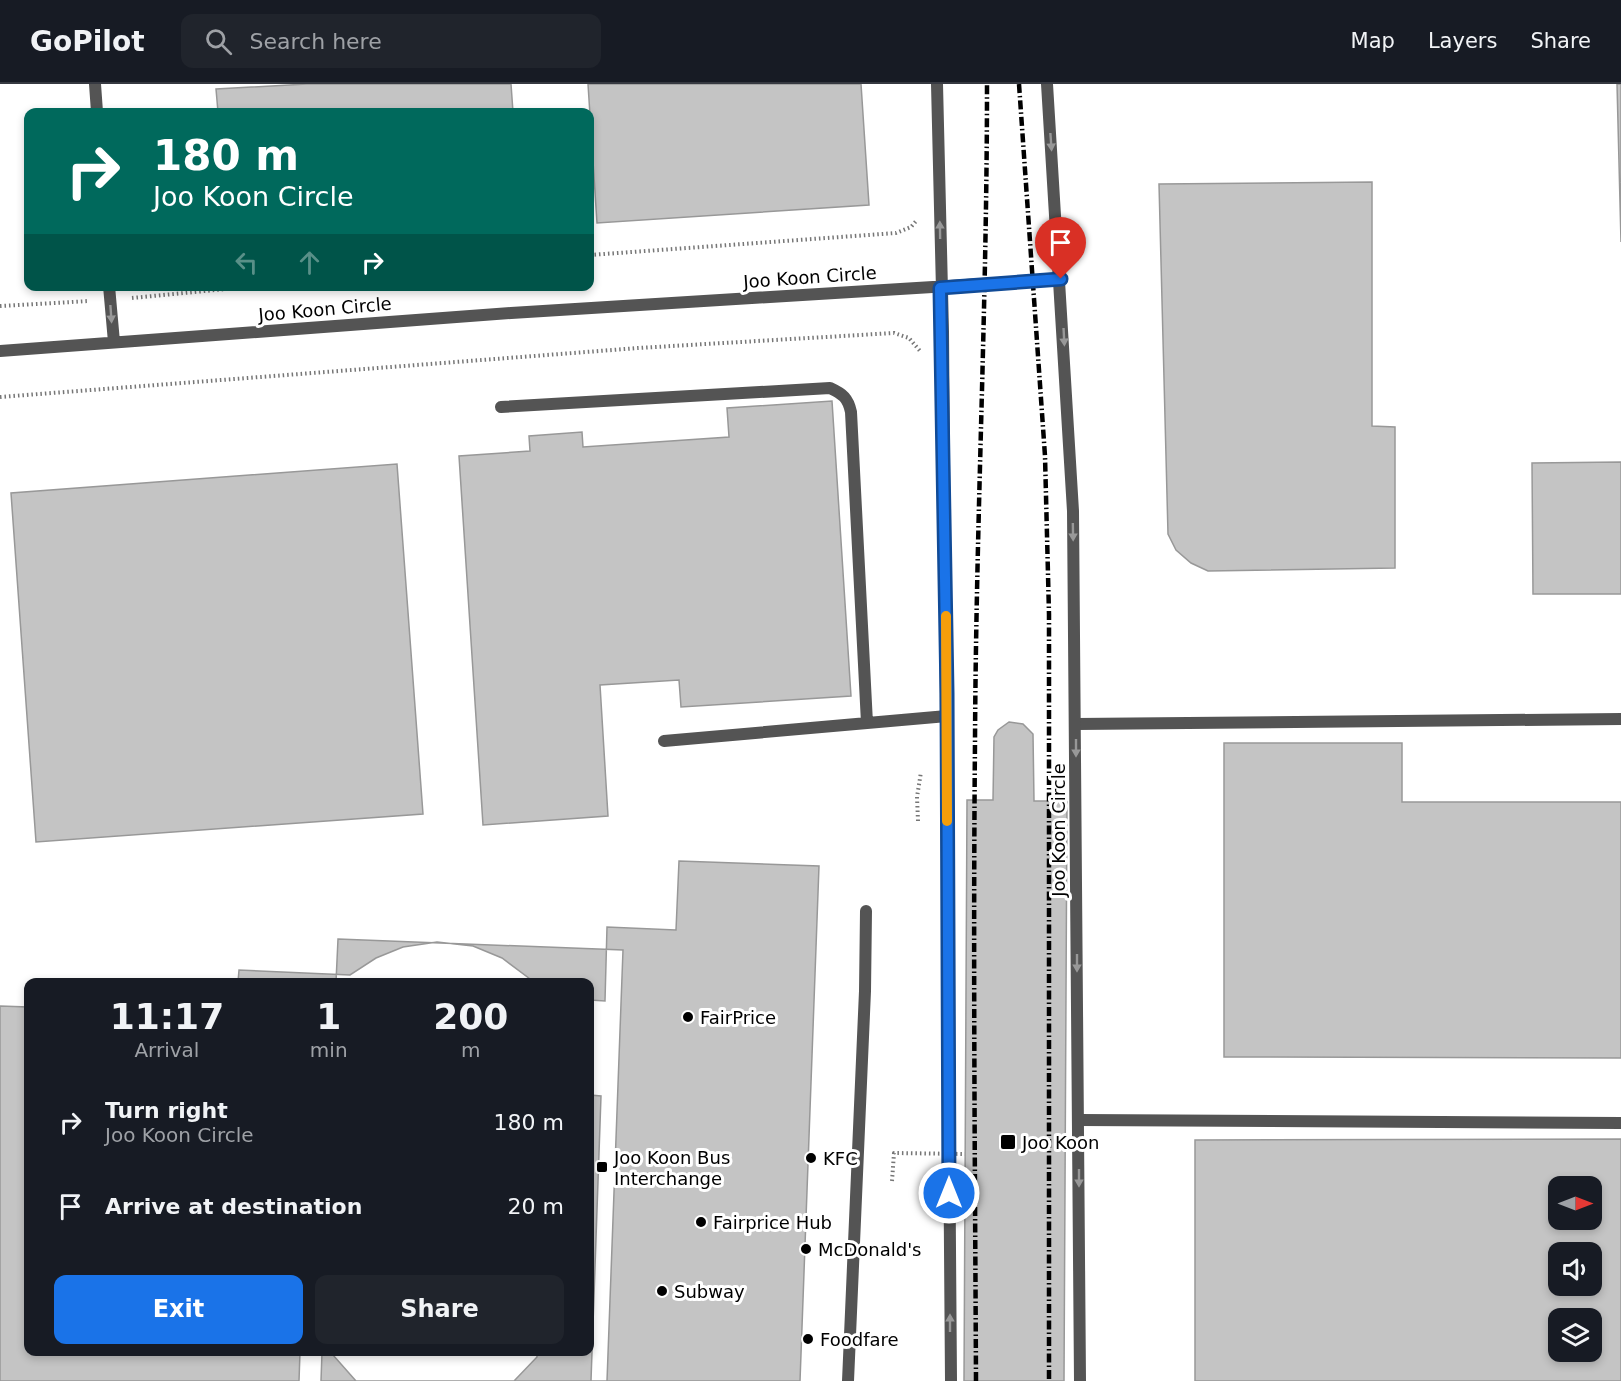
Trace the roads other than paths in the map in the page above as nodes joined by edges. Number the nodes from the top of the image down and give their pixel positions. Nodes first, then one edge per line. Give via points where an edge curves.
1 (95, 84) edge
2 (938, 84) edge
3 (1047, 84) edge
4 (97, 108) edge
5 (1061, 279) junction
6 (940, 288) junction
7 (109, 291) edge
8 (114, 342) junction
9 (0, 351) edge
10 (501, 407) dead end
11 (947, 716) junction
12 (1621, 719) edge
13 (867, 723) junction
14 (1076, 724) junction
15 (664, 741) dead end
16 (866, 911) dead end
17 (1078, 1120) junction
18 (1621, 1123) edge
19 (848, 1381) edge
20 (951, 1381) edge
21 (1080, 1381) edge

1 - 4 street
6 -> 2 street
3 -> 5 street, Joo Koon Circle
5 - 6 street, Joo Koon Circle
5 -> 14 street, Joo Koon Circle via 1073,511
6 - 8 street, Joo Koon Circle via 511,313
6 - 11 street
7 -> 8 street
8 - 9 street, Joo Koon Circle
10 - 13 street via 830,388 842,394 849,401 851,412
11 - 13 street
20 -> 11 street
12 - 14 street
13 - 15 street
14 -> 17 street, Joo Koon Circle
16 - 19 street via 866,991
17 - 18 street
17 -> 21 street, Joo Koon Circle

